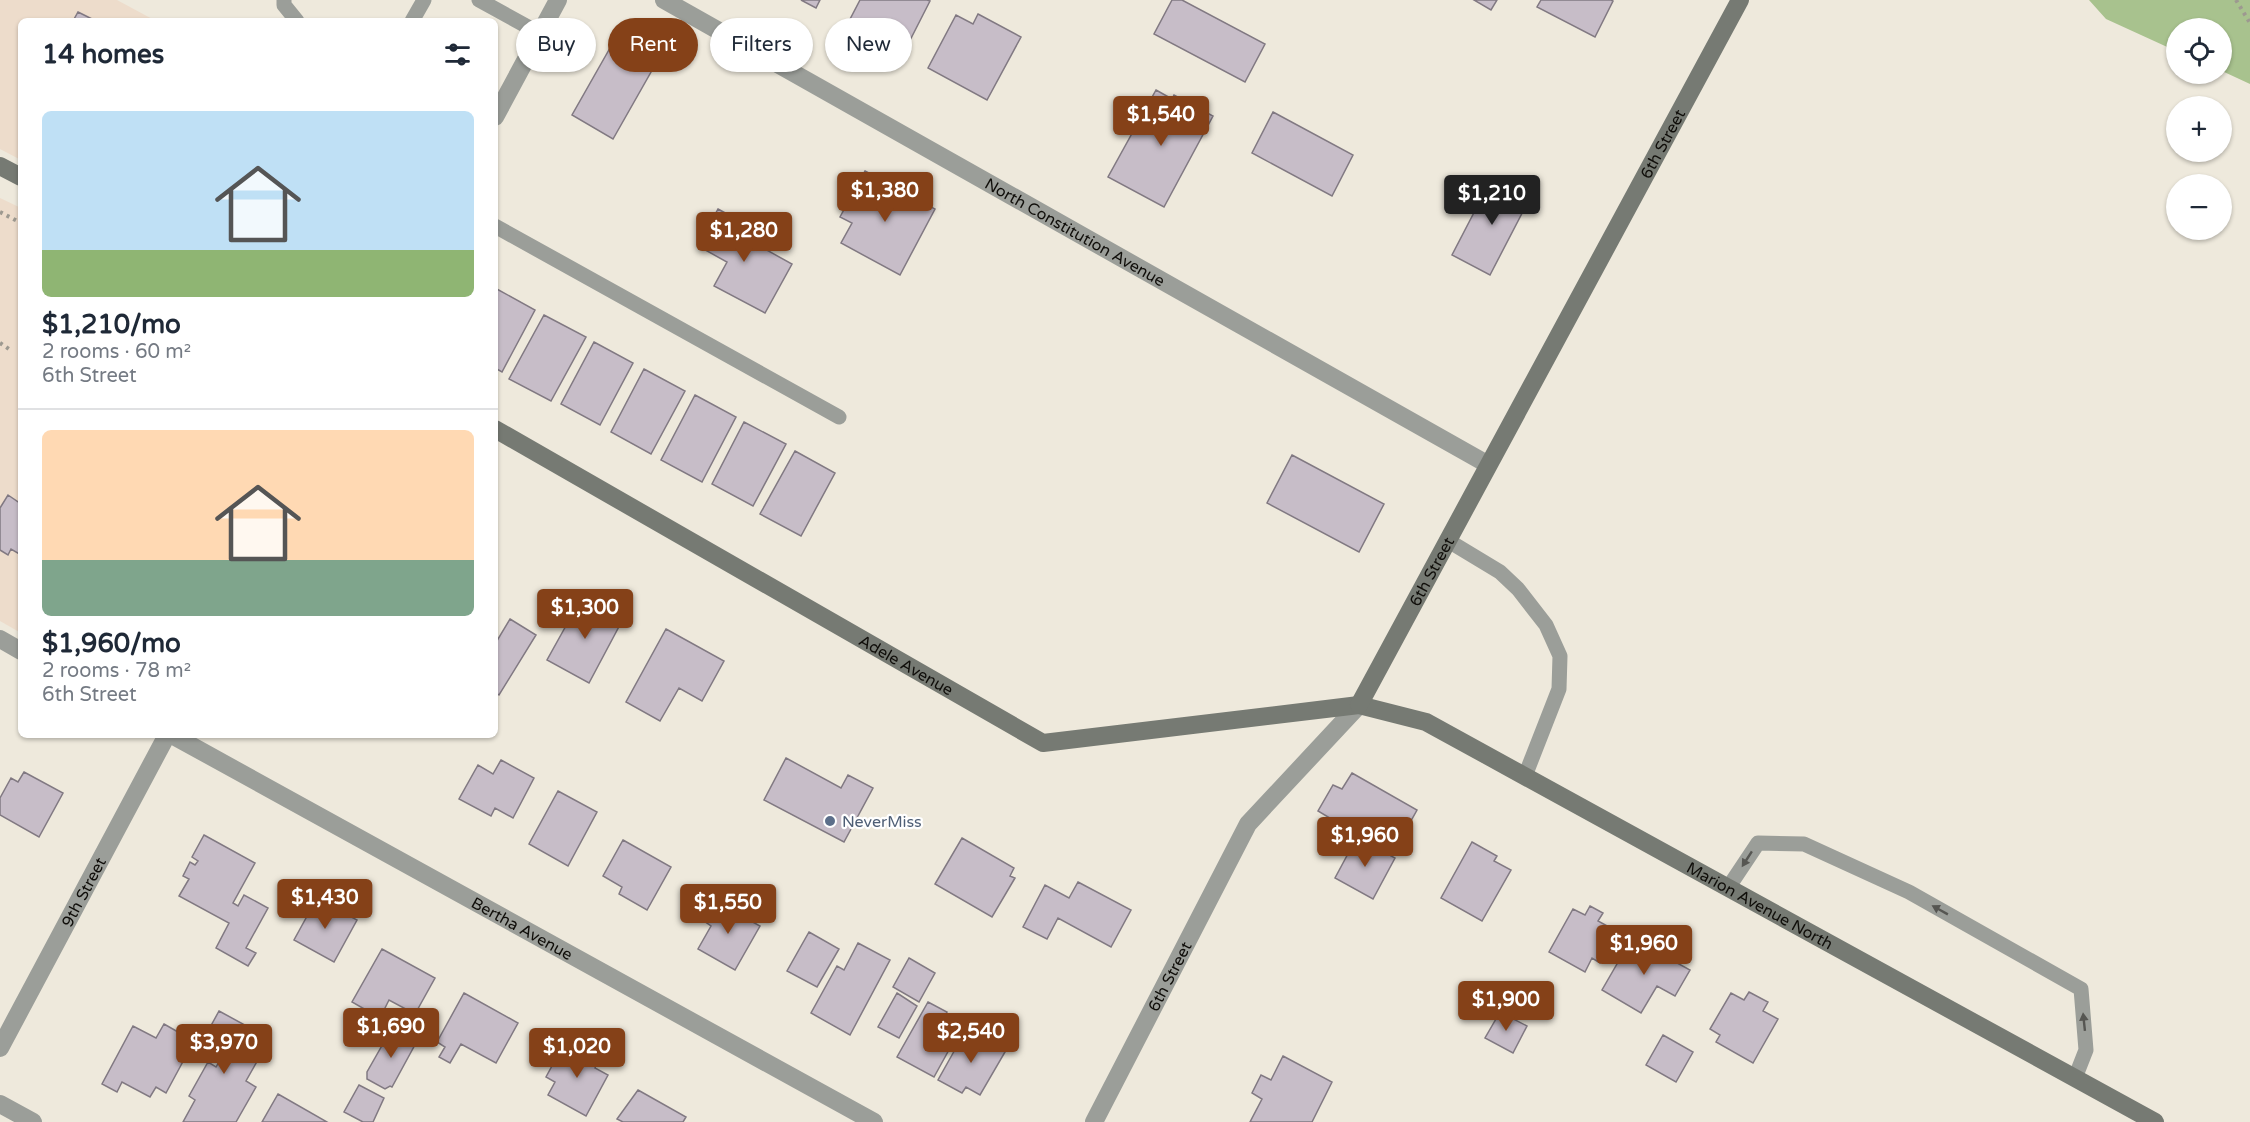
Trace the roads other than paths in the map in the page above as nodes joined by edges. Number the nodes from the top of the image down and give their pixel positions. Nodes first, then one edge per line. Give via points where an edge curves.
1 (284, 0) edge
2 (424, 0) edge
3 (479, 0) edge
4 (558, 0) edge
5 (664, 0) edge
6 (1740, 0) edge
7 (295, 18) edge
8 (414, 18) edge
9 (548, 18) edge
10 (516, 20) edge
11 (519, 72) edge
12 (498, 111) edge
13 (0, 166) edge
14 (18, 175) edge
15 (498, 228) edge
16 (839, 417) dead end
17 (498, 431) edge
18 (1487, 465) junction
19 (1447, 540) junction
20 (0, 639) edge
21 (18, 649) edge
22 (1359, 705) junction
23 (165, 738) edge
24 (177, 738) edge
25 (1525, 776) junction
26 (1728, 888) junction
27 (0, 1048) edge
28 (2075, 1078) junction
29 (0, 1104) edge
30 (33, 1122) edge
31 (874, 1122) edge
32 (1094, 1122) edge
33 (2155, 1122) edge

1 - 7 lane
2 - 8 lane
3 - 10 lane
4 - 9 street
5 - 18 street, North Constitution Avenue
6 - 18 main road, 6th Street
11 - 12 street
13 - 14 main road
15 - 16 lane
17 - 22 main road, Adele Avenue via 1043,743
18 - 19 main road, 6th Street
19 - 22 main road, 6th Street
19 - 25 lane via 1512,583 1546,625 1560,656 1559,689
20 - 21 street
22 - 25 main road, Marion Avenue North via 1426,722
22 - 32 street, 6th Street via 1248,824
23 - 27 street, 9th Street
24 - 31 street, Bertha Avenue
25 - 26 main road, Marion Avenue North
26 - 28 main road, Marion Avenue North
28 -> 26 lane via 2086,1050 2080,989 1909,892 1803,844 1769,843 1758,843
28 - 33 main road, Marion Avenue North
29 - 30 street

